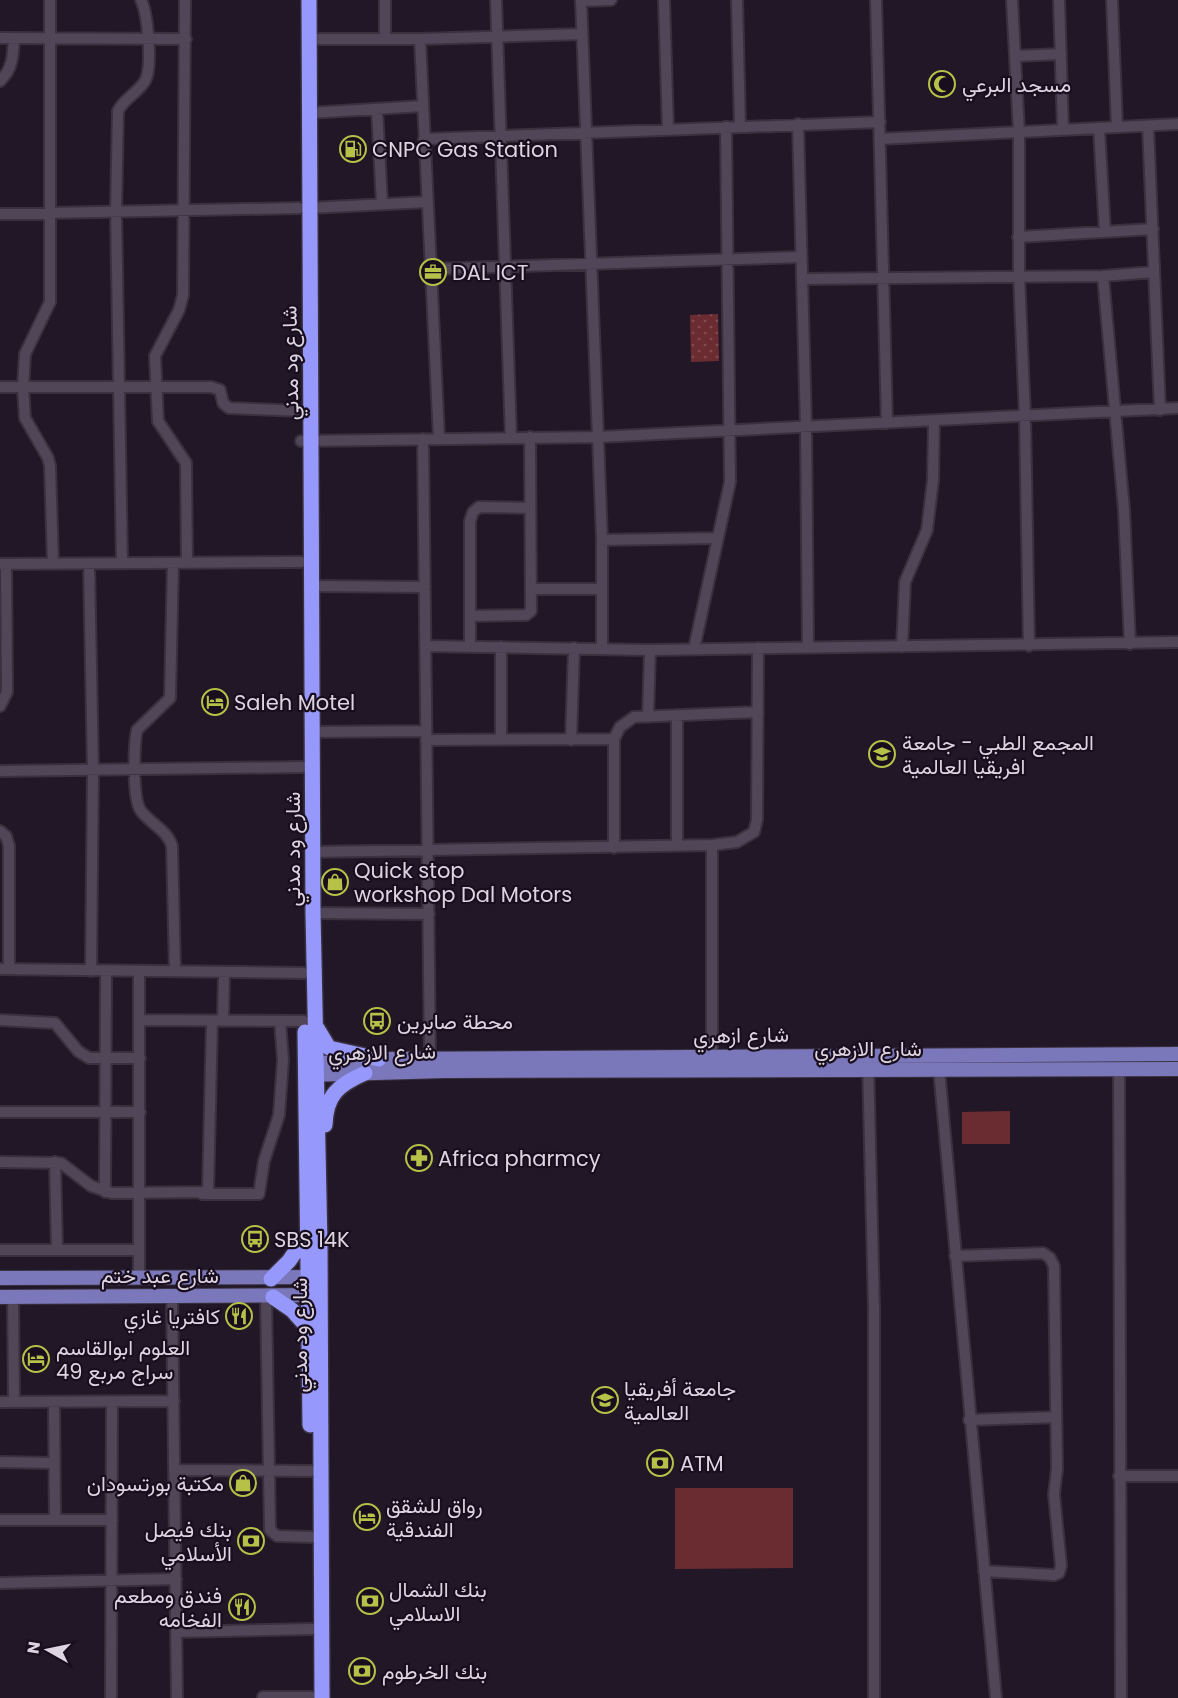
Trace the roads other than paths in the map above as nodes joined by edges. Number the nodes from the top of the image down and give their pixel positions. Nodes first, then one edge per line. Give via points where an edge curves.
1 (50, 0) edge
2 (141, 0) edge
3 (185, 0) edge
4 (299, 0) edge
5 (309, 0) edge
6 (385, 0) edge
7 (495, 0) edge
8 (611, 0) edge
9 (664, 0) edge
10 (737, 0) edge
11 (876, 0) edge
12 (1012, 0) edge
13 (1059, 0) edge
14 (1112, 0) edge
15 (581, 1) edge
16 (582, 34) junction
17 (0, 38) edge
18 (14, 38) junction
19 (385, 38) junction
20 (497, 38) junction
21 (52, 39) junction
22 (186, 39) junction
23 (309, 39) junction
24 (420, 39) junction
25 (148, 40) junction
26 (1061, 54) junction
27 (1015, 56) junction
28 (0, 81) edge
29 (423, 106) junction
30 (377, 109) junction
31 (309, 113) junction
32 (880, 122) junction
33 (798, 124) junction
34 (1178, 124) edge
35 (740, 126) junction
36 (1148, 126) junction
37 (726, 127) junction
38 (1117, 127) junction
39 (668, 128) junction
40 (1099, 128) junction
41 (1063, 130) junction
42 (585, 131) junction
43 (1019, 132) junction
44 (498, 136) junction
45 (424, 139) junction
46 (880, 140) junction
47 (428, 202) junction
48 (382, 204) junction
49 (304, 208) junction
50 (116, 210) junction
51 (185, 211) junction
52 (51, 213) junction
53 (0, 214) edge
54 (1153, 229) junction
55 (1105, 232) junction
56 (1018, 237) junction
57 (801, 257) junction
58 (727, 259) junction
59 (590, 263) junction
60 (505, 267) junction
61 (431, 269) junction
62 (1154, 272) junction
63 (1019, 275) junction
64 (1102, 276) junction
65 (884, 277) junction
66 (802, 279) junction
67 (156, 385) junction
68 (0, 387) edge
69 (118, 387) junction
70 (23, 388) junction
71 (1178, 408) edge
72 (1160, 410) junction
73 (301, 411) junction
74 (1114, 412) junction
75 (1025, 417) junction
76 (934, 421) junction
77 (887, 423) junction
78 (806, 427) junction
79 (732, 431) junction
80 (530, 437) junction
81 (598, 437) junction
82 (438, 438) junction
83 (511, 438) junction
84 (423, 439) junction
85 (306, 441) junction
86 (529, 508) junction
87 (718, 538) junction
88 (602, 540) junction
89 (301, 562) junction
90 (53, 563) junction
91 (122, 563) junction
92 (173, 563) junction
93 (187, 563) junction
94 (3, 564) edge
95 (89, 564) junction
96 (311, 586) junction
97 (425, 587) junction
98 (531, 589) junction
99 (601, 589) junction
100 (470, 616) junction
101 (1178, 642) edge
102 (1130, 644) junction
103 (425, 646) junction
104 (1029, 646) junction
105 (470, 647) junction
106 (501, 647) junction
107 (902, 647) junction
108 (574, 648) junction
109 (758, 648) junction
110 (808, 648) junction
111 (602, 649) junction
112 (694, 649) junction
113 (650, 650) junction
114 (0, 706) edge
115 (758, 712) junction
116 (676, 715) junction
117 (648, 717) junction
118 (313, 732) junction
119 (426, 735) junction
120 (501, 740) junction
121 (571, 740) junction
122 (614, 740) junction
123 (303, 767) junction
124 (93, 770) junction
125 (135, 770) junction
126 (0, 771) edge
127 (0, 831) edge
128 (712, 845) junction
129 (677, 846) junction
130 (614, 848) junction
131 (313, 852) junction
132 (428, 852) junction
133 (313, 913) junction
134 (429, 914) junction
135 (5, 969) edge
136 (92, 970) junction
137 (106, 971) junction
138 (176, 971) junction
139 (139, 972) junction
140 (224, 972) junction
141 (304, 973) junction
142 (0, 1020) edge
143 (139, 1020) junction
144 (218, 1021) junction
145 (280, 1021) junction
146 (309, 1021) junction
147 (868, 1054) junction
148 (1178, 1054) edge
149 (712, 1056) junction
150 (140, 1058) junction
151 (379, 1059) junction
152 (106, 1060) junction
153 (430, 1060) junction
154 (481, 1065) junction
155 (311, 1069) junction
156 (868, 1069) junction
157 (939, 1069) junction
158 (1119, 1069) junction
159 (1178, 1069) edge
160 (365, 1073) junction
161 (106, 1111) junction
162 (0, 1112) edge
163 (140, 1112) junction
164 (0, 1162) edge
165 (55, 1162) junction
166 (105, 1192) junction
167 (183, 1193) junction
168 (139, 1194) junction
169 (307, 1235) junction
170 (320, 1244) junction
171 (57, 1249) junction
172 (0, 1250) edge
173 (138, 1251) junction
174 (954, 1256) junction
175 (0, 1278) edge
176 (139, 1278) junction
177 (313, 1278) junction
178 (271, 1279) junction
179 (314, 1295) junction
180 (172, 1296) junction
181 (7, 1297) edge
182 (270, 1297) junction
183 (309, 1329) junction
184 (174, 1401) junction
185 (0, 1402) edge
186 (14, 1402) junction
187 (54, 1402) junction
188 (112, 1402) junction
189 (1056, 1417) junction
190 (969, 1420) junction
191 (0, 1462) edge
192 (54, 1463) junction
193 (175, 1470) junction
194 (268, 1471) junction
195 (311, 1471) junction
196 (1119, 1476) junction
197 (1178, 1476) edge
198 (0, 1520) edge
199 (55, 1520) junction
200 (112, 1520) junction
201 (312, 1537) junction
202 (984, 1571) junction
203 (176, 1579) junction
204 (112, 1581) junction
205 (0, 1583) edge
206 (312, 1629) junction
207 (176, 1632) junction
208 (263, 1697) edge
209 (111, 1698) edge
210 (177, 1698) edge
211 (315, 1698) edge
212 (874, 1698) edge
213 (996, 1698) edge
214 (1121, 1698) edge

1 - 21 street
2 - 25 street
3 - 22 street
4 - 49 highway, شارع ود مدني
5 - 23 highway, شارع ود مدني
6 - 19 street
7 - 20 street
8 - 15 street
9 - 39 street
10 - 35 street
11 - 32 street
12 - 27 street
13 - 26 street
14 - 38 street
15 - 16 street
16 - 20 street
16 - 42 street
17 - 18 street
18 - 21 street
18 - 28 street via 12,64
19 - 23 street
19 - 24 street
20 - 24 street
20 - 44 street
21 - 25 street
21 - 52 street
22 - 25 street
22 - 51 street
23 - 31 highway, شارع ود مدني
24 - 29 street
25 - 50 street via 145,80 118,111
26 - 27 street
26 - 41 street
27 - 43 street
29 - 30 street
29 - 45 street
30 - 31 street
30 - 48 street
31 - 49 highway, شارع ود مدني
32 - 33 street
32 - 46 street
33 - 35 street
33 - 57 street
34 - 36 street
35 - 37 street
36 - 38 street
36 - 54 street
37 - 39 street
37 - 58 street
38 - 40 street
39 - 42 street
40 - 41 street
40 - 55 street
41 - 43 street
42 - 44 street
42 - 59 street
43 - 46 street
43 - 56 street
44 - 45 street
44 - 60 street
45 - 47 street
46 - 65 street
47 - 48 street
47 - 61 street
48 - 49 street
49 - 51 street
49 - 73 highway, شارع ود مدني
49 - 85 highway, شارع ود مدني
50 - 51 street
50 - 52 street
50 - 69 street
51 - 67 street via 182,303 156,351
52 - 53 street
52 - 70 street via 50,302 25,354
54 - 55 street
54 - 62 street
55 - 56 street
56 - 63 street
57 - 58 street
57 - 66 street
58 - 59 street
58 - 79 street
59 - 60 street
59 - 81 street
60 - 61 street
60 - 83 street
61 - 82 street
62 - 64 street
62 - 72 street
63 - 64 street
63 - 65 street
63 - 75 street
64 - 74 street
65 - 66 street
65 - 77 street
66 - 78 street
67 - 69 street
67 - 73 street via 211,387 220,390 223,404 229,408
67 - 93 street via 159,427 186,463
68 - 70 street
69 - 70 street
69 - 91 street
70 - 90 street via 25,418 50,466
71 - 72 street
72 - 74 street
73 - 85 highway, شارع ود مدني
74 - 75 street
74 - 102 street via 1124,510
75 - 76 street
75 - 104 street
76 - 77 street
76 - 107 street via 927,530 905,582
77 - 78 street
78 - 79 street
78 - 110 street
79 - 81 street
79 - 87 street via 730,482
80 - 81 street
80 - 83 street
80 - 86 street
81 - 88 street
82 - 83 street
82 - 84 street
84 - 85 street
84 - 97 street
85 - 89 highway, شارع ود مدني
85 - 96 highway, شارع ود مدني
86 - 98 street
86 - 100 street via 479,507 472,512
87 - 88 street
87 - 112 street
88 - 99 street
89 - 93 street
89 - 123 highway, شارع ود مدني
90 - 94 street
90 - 95 street
91 - 92 street
91 - 95 street
92 - 93 street
92 - 125 street via 170,698 136,730
94 - 114 street via 7,692
95 - 124 street
96 - 97 street
96 - 118 highway, شارع ود مدني
97 - 103 street
98 - 99 street
98 - 100 street via 529,614
99 - 111 street
100 - 105 street
101 - 102 street
102 - 104 street
103 - 105 street
103 - 119 street
104 - 107 street
105 - 106 street
106 - 108 street
106 - 120 street
107 - 110 street
108 - 111 street
108 - 121 street
109 - 110 street
109 - 112 street
109 - 115 street
111 - 113 street
112 - 113 street
113 - 117 street
115 - 116 street
115 - 128 street via 754,832 737,842
116 - 117 street
116 - 129 street
117 - 122 street via 625,722
118 - 119 street
118 - 131 highway, شارع ود مدني
119 - 120 street
119 - 132 street
120 - 121 street
121 - 122 street
122 - 130 street
123 - 125 street
123 - 141 highway, شارع ود مدني
124 - 125 street
124 - 126 street
124 - 136 street
125 - 138 street via 139,809 172,846
127 - 135 street via 9,846
128 - 129 street
128 - 149 street
129 - 130 street
130 - 132 street
131 - 132 street
131 - 133 highway, شارع ود مدني
132 - 134 street
133 - 134 street
133 - 146 highway, شارع ود مدني
134 - 153 street
135 - 136 street
136 - 137 street
137 - 139 street
137 - 152 street
138 - 139 street
138 - 140 street
139 - 143 street
140 - 141 street
140 - 144 street
141 - 146 highway, شارع ود مدني
142 - 152 street via 55,1023 78,1051 88,1058
143 - 144 street
143 - 150 street
144 - 145 street
144 - 167 street via 208,1192
145 - 146 street
145 - 167 street via 284,1060 279,1115 264,1161 259,1194
146 - 151 highway via 329,1048
146 - 155 highway, شارع ود مدني
147 - 148 main road, شارع ازهري
147 - 149 main road, شارع ازهري
147 - 156 street
149 - 154 main road, شارع ازهري
150 - 152 street
150 - 163 street
151 - 153 main road, شارع ازهري
151 - 155 main road, شارع ازهري
152 - 161 street
153 - 154 main road, شارع ازهري
154 - 156 main road, شارع الازهري
154 - 160 main road, شارع الازهري
155 - 160 main road, شارع الازهري
155 - 169 highway, شارع ود مدني
155 - 170 highway, شارع ود مدني
156 - 157 main road, شارع الازهري
156 - 212 street via 874,1309
157 - 158 main road, شارع الازهري
157 - 174 street
158 - 159 main road, شارع الازهري
158 - 196 street
160 - 170 highway via 336,1088 328,1102 325,1231
161 - 162 street
161 - 163 street
161 - 166 street
163 - 168 street
164 - 165 street
165 - 166 street
165 - 171 street
166 - 168 street
167 - 168 street
168 - 173 street
169 - 177 highway, شارع ود مدني
169 - 178 highway
170 - 177 highway, شارع ود مدني
171 - 172 street
171 - 173 street
173 - 176 street
174 - 189 street via 1037,1252 1050,1258 1054,1266
174 - 190 street
175 - 176 main road, شارع عبد ختم
176 - 178 main road, شارع عبد ختم
177 - 178 main road, شارع عبد ختم
177 - 179 highway, شارع ود مدني
179 - 182 main road, شارع عبد ختم
179 - 183 highway, شارع ود مدني
179 - 211 highway, شارع ود مدني
180 - 181 main road, شارع عبد ختم
180 - 182 main road, شارع عبد ختم
180 - 184 street
181 - 186 street
182 - 183 highway via 292,1310
182 - 194 street
183 - 195 highway, شارع ود مدني
184 - 188 street
184 - 193 street
185 - 186 street
186 - 187 street
187 - 188 street
187 - 192 street
188 - 200 street
189 - 190 street
189 - 202 street via 1054,1494 1059,1573
190 - 202 street
191 - 192 street
192 - 199 street
193 - 194 street
193 - 203 street
194 - 195 street
194 - 201 street via 270,1530 277,1536
195 - 201 highway, شارع ود مدني
196 - 197 street
196 - 214 street
198 - 199 street
199 - 200 street
200 - 204 street
201 - 206 highway, شارع ود مدني
202 - 213 street
203 - 204 street
203 - 207 street
204 - 205 street
204 - 209 street
206 - 207 street
206 - 211 highway, شارع ود مدني
207 - 210 street
208 - 211 street

